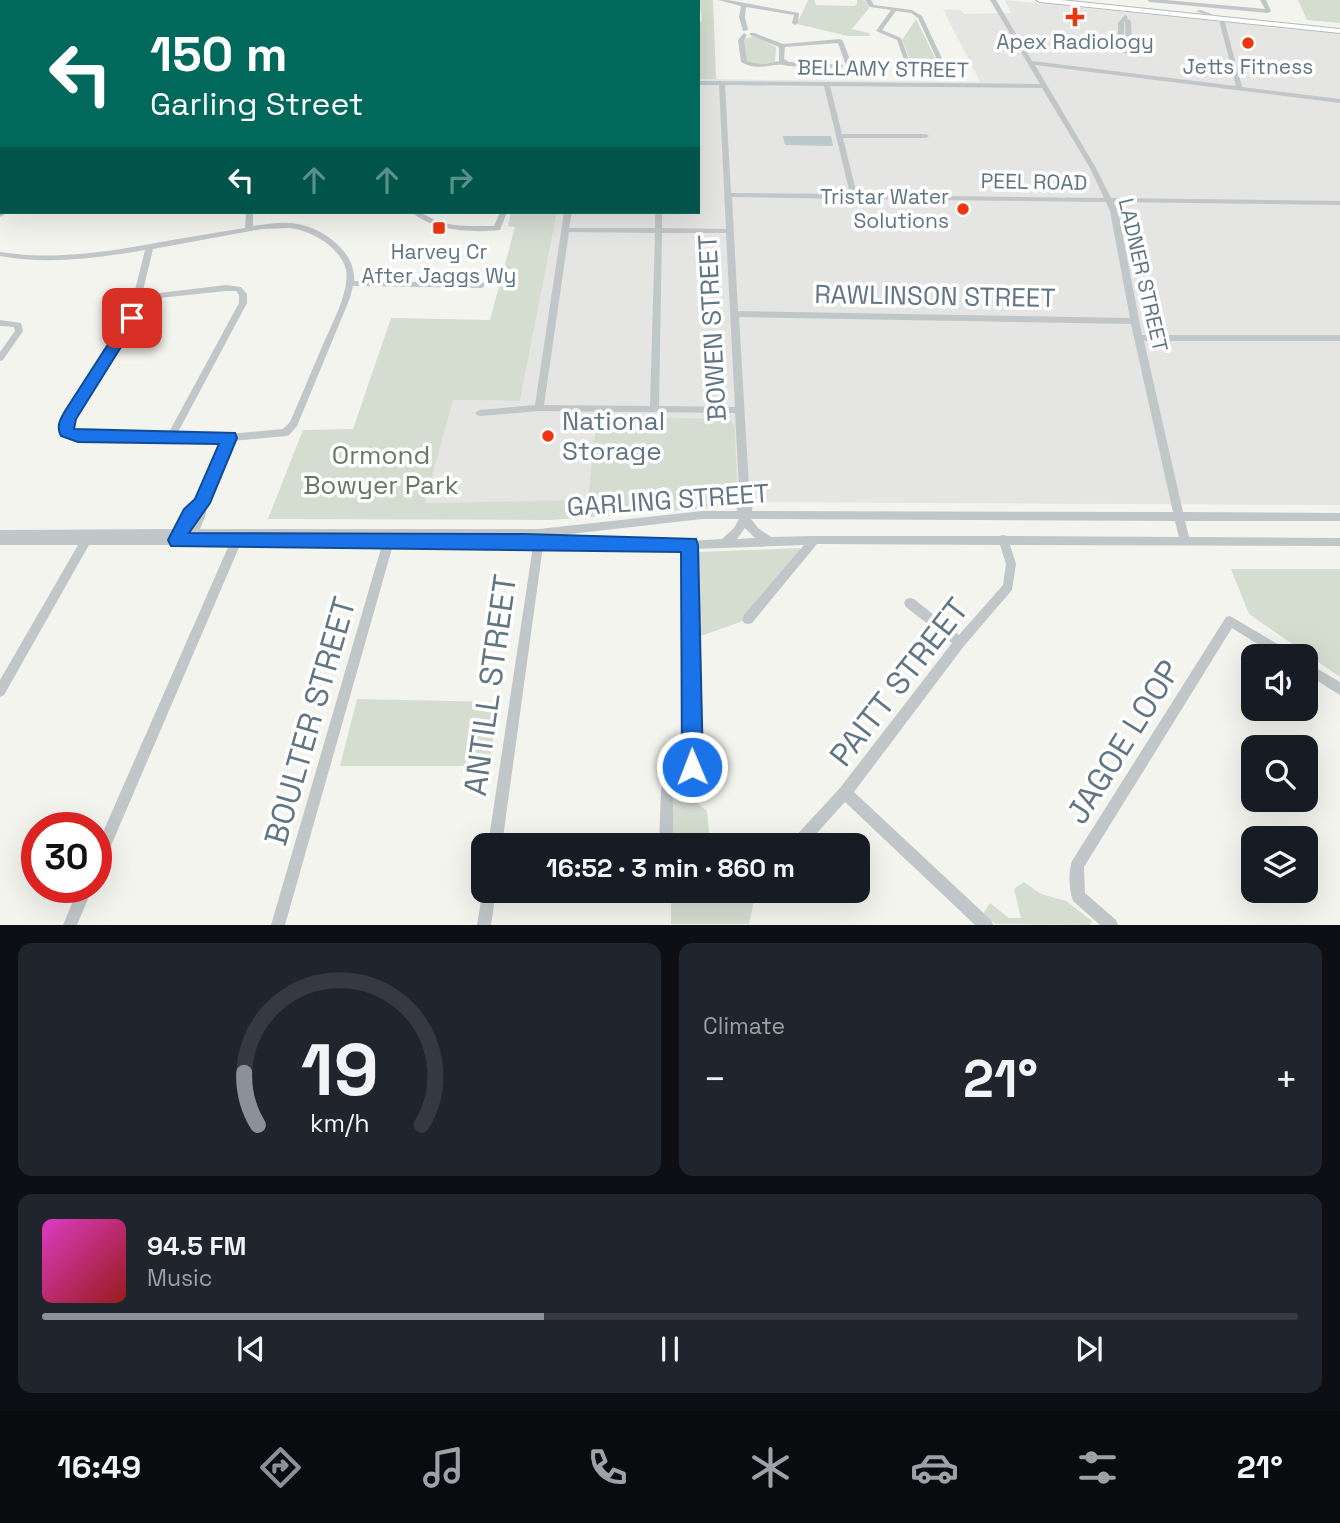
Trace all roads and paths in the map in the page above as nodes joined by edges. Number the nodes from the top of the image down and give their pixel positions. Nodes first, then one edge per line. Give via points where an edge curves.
1 (721, 0) edge
2 (871, 0) edge
3 (993, 0) edge
4 (1040, 0) edge
5 (1099, 0) edge
6 (1150, 0) edge
7 (1263, 0) edge
8 (1191, 2) edge
9 (744, 5) junction
10 (894, 9) junction
11 (1199, 10) junction
12 (1231, 14) junction
13 (1127, 19) joint
14 (1221, 19) junction
15 (795, 23) dead end
16 (1340, 26) edge
17 (1340, 31) edge
18 (744, 32) junction
19 (782, 46) junction
20 (783, 62) junction
21 (1031, 63) junction
22 (841, 66) dead end
23 (911, 70) junction
24 (851, 71) dead end
25 (700, 83) edge
26 (722, 83) junction
27 (919, 83) dead end
28 (827, 85) junction
29 (1044, 86) junction
30 (1240, 89) junction
31 (1340, 101) edge
32 (840, 136) junction
33 (926, 136) dead end
34 (728, 195) junction
35 (854, 198) junction
36 (1110, 201) junction
37 (1340, 203) edge
38 (250, 214) edge
39 (418, 214) edge
40 (502, 214) edge
41 (568, 214) edge
42 (659, 214) edge
43 (249, 230) junction
44 (565, 230) junction
45 (659, 230) junction
46 (730, 231) junction
47 (150, 246) junction
48 (0, 254) edge
49 (349, 283) junction
50 (481, 285) dead end
51 (138, 298) junction
52 (735, 314) junction
53 (1135, 320) junction
54 (0, 323) edge
55 (1139, 338) junction
56 (1340, 338) edge
57 (0, 358) edge
58 (539, 408) junction
59 (653, 409) junction
60 (740, 410) junction
61 (480, 413) dead end
62 (171, 437) junction
63 (229, 438) junction
64 (744, 515) junction
65 (1179, 516) junction
66 (1340, 517) edge
67 (0, 534) edge
68 (185, 537) junction
69 (238, 537) junction
70 (390, 537) junction
71 (539, 537) junction
72 (87, 538) junction
73 (1003, 539) junction
74 (814, 540) junction
75 (0, 541) edge
76 (724, 541) junction
77 (771, 541) junction
78 (1185, 542) junction
79 (1340, 542) edge
80 (690, 545) junction
81 (910, 603) dead end
82 (748, 619) dead end
83 (960, 642) junction
84 (1267, 644) edge
85 (1318, 676) edge
86 (1340, 690) edge
87 (0, 691) edge
88 (845, 793) junction
89 (112, 827) edge
90 (497, 833) edge
91 (666, 833) edge
92 (808, 833) edge
93 (79, 903) edge
94 (487, 903) edge
95 (70, 925) edge
96 (278, 925) edge
97 (484, 925) edge
98 (986, 925) edge
99 (1111, 925) edge

1 - 9 street
2 - 10 street via 870,5
3 - 21 street, LADNER STREET
4 - 14 highway
5 - 11 highway
6 - 8 street
7 - 8 street via 1266,11
9 - 15 street via 797,14
9 - 18 street
10 - 23 street via 879,31 897,37
10 - 23 street via 920,17 942,65 934,70
11 - 12 highway
11 - 14 street
12 - 14 street
12 - 16 highway
13 - 13 street via 1129,52 1121,51 1121,23
14 - 17 highway
14 - 30 street
18 - 19 street via 752,31
18 - 20 street via 744,62
19 - 20 street
19 - 24 street via 840,41
20 - 22 street
21 - 29 street, LADNER STREET
21 - 30 street
23 - 27 street
25 - 26 street, BELLAMY STREET
26 - 28 street, BELLAMY STREET
26 - 34 street, BOWEN STREET
28 - 29 street, BELLAMY STREET
28 - 32 street
29 - 36 street, LADNER STREET
30 - 31 street
32 - 33 street
32 - 35 street
34 - 35 street, PEEL ROAD
34 - 46 street, BOWEN STREET
35 - 36 street, PEEL ROAD
36 - 37 street, PEEL ROAD
36 - 53 street, LADNER STREET
38 - 43 street
39 - 40 street via 442,225 484,228 497,228
41 - 44 street
42 - 45 street
43 - 47 street
43 - 49 street via 285,225 310,229 337,249 349,267
44 - 45 street
44 - 58 street
45 - 46 street
45 - 59 street
46 - 52 street, BOWEN STREET
47 - 48 street via 70,258
47 - 51 street
49 - 50 street
49 - 63 street via 294,424 286,432
51 - 62 street via 121,338 66,423 67,432
51 - 62 street via 226,288 243,294 243,303
52 - 53 street, RAWLINSON STREET
52 - 60 street, BOWEN STREET
53 - 55 street, LADNER STREET
54 - 57 street via 18,325 19,331
55 - 56 street
55 - 65 street, LADNER STREET
58 - 59 street
58 - 61 street
59 - 60 street
60 - 64 street, BOWEN STREET via 744,487 739,493
62 - 63 street
63 - 68 street via 201,503 201,514
64 - 65 street, GARLING STREET
64 - 71 street, GARLING STREET via 626,522
64 - 76 street via 740,530
64 - 77 street via 753,531
65 - 66 street, GARLING STREET
65 - 78 street, LADNER STREET
67 - 72 street, GARLING STREET
68 - 69 street, GARLING STREET
68 - 72 street, GARLING STREET
69 - 70 street, GARLING STREET
69 - 89 street
70 - 71 street, GARLING STREET
70 - 96 street, BOULTER STREET
71 - 80 street, GARLING STREET
71 - 90 street, ANTILL STREET
72 - 75 street, GARLING STREET
72 - 87 street
73 - 74 street, GARLING STREET
73 - 78 street, GARLING STREET
73 - 83 street, PAITT STREET via 1011,564 1008,587
74 - 77 street, GARLING STREET
74 - 82 street
76 - 77 street, GARLING STREET
76 - 80 street, GARLING STREET
78 - 79 street, GARLING STREET
80 - 91 street via 692,767 667,791
81 - 83 street
83 - 88 street, PAITT STREET
84 - 99 street, JAGOE LOOP via 1230,621 1077,866 1078,896
85 - 86 street
88 - 92 street, PAITT STREET
88 - 98 street
93 - 95 street
94 - 97 street

